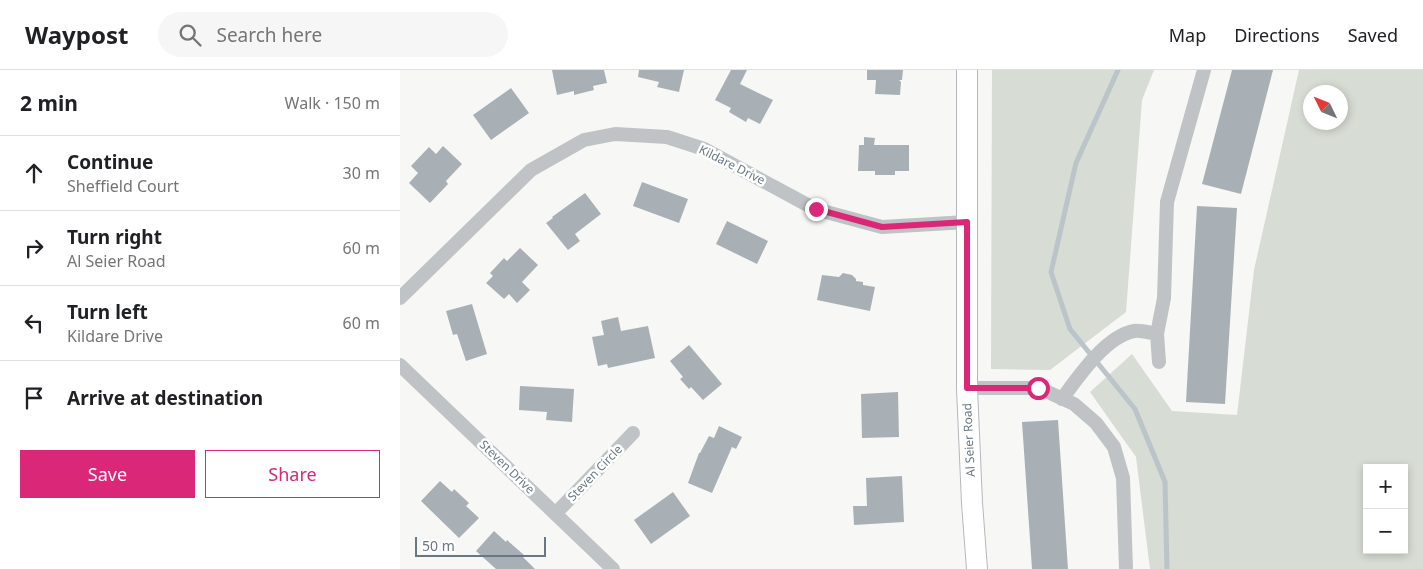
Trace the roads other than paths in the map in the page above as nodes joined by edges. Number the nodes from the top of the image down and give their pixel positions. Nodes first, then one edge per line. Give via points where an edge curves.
1 (967, 70) edge
2 (1204, 70) edge
3 (967, 222) junction
4 (400, 298) edge
5 (1157, 334) junction
6 (1158, 362) dead end
7 (400, 365) edge
8 (967, 388) junction
9 (1062, 399) junction
10 (633, 433) dead end
11 (556, 513) junction
12 (613, 569) edge
13 (977, 569) edge
14 (1126, 569) edge

1 - 3 street, Al Seier Road
2 - 5 street via 1168,202 1164,298
3 - 4 street, Kildare Drive via 882,227 816,209 704,149 667,137 615,134 584,140 531,170
3 - 8 street, Al Seier Road
5 - 6 street
5 - 9 street via 1135,331 1120,335 1086,368
7 - 11 street, Steven Drive
8 - 9 street via 1038,388
8 - 13 street, Al Seier Road
9 - 14 street via 1074,404 1096,422 1114,447 1123,478
10 - 11 street, Steven Circle
11 - 12 street, Steven Drive

